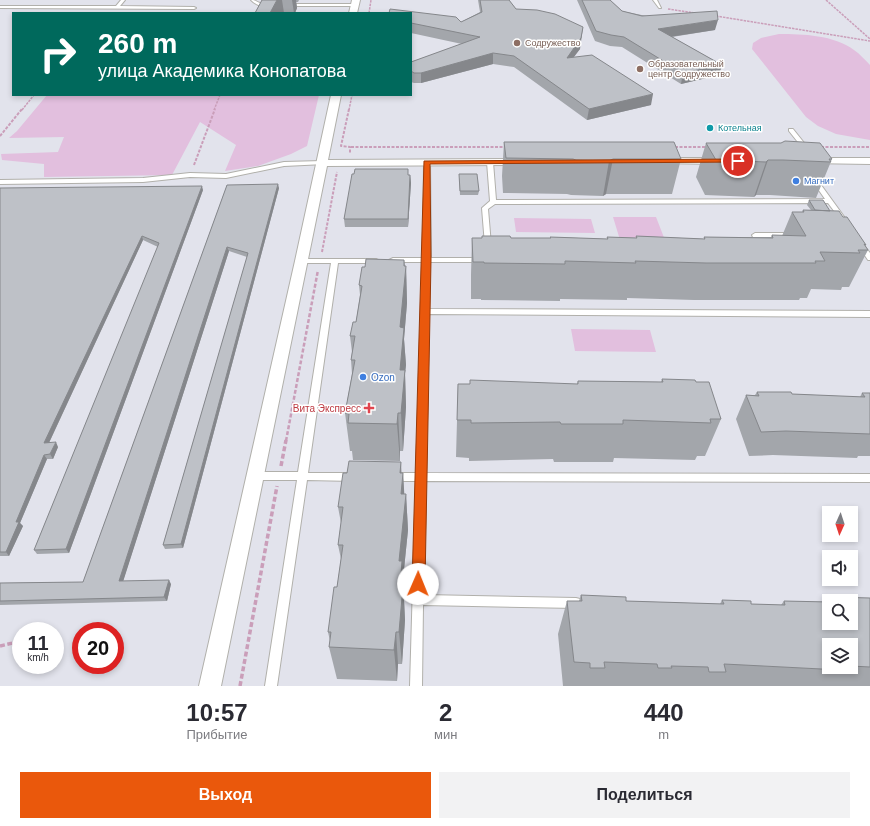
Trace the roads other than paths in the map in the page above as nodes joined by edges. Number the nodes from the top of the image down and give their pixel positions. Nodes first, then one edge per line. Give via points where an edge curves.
1 (123, 0) edge
2 (253, 0) edge
3 (655, 0) edge
4 (273, 5) edge
5 (280, 5) dead end
6 (354, 6) edge
7 (660, 7) road end
8 (0, 8) edge
9 (116, 8) junction
10 (194, 8) dead end
11 (336, 96) edge
12 (791, 130) dead end
13 (870, 152) edge
14 (349, 154) junction
15 (804, 155) junction
16 (653, 157) edge
17 (729, 157) edge
18 (324, 159) junction
19 (870, 161) edge
20 (427, 162) junction
21 (490, 162) junction
22 (809, 172) edge
23 (0, 182) edge
24 (830, 201) junction
25 (493, 202) junction
26 (846, 223) edge
27 (800, 235) edge
28 (858, 240) edge
29 (764, 254) edge
30 (870, 258) edge
31 (302, 260) junction
32 (427, 260) junction
33 (336, 261) junction
34 (425, 311) junction
35 (870, 314) edge
36 (256, 476) junction
37 (303, 476) junction
38 (366, 477) edge
39 (382, 477) edge
40 (421, 477) junction
41 (870, 478) edge
42 (418, 600) junction
43 (584, 603) edge
44 (210, 686) edge
45 (271, 686) edge
46 (416, 686) edge

1 - 9 lane
2 - 4 lane via 259,5
3 - 7 lane
5 - 6 lane
8 - 9 lane
9 - 10 lane
11 - 18 street
12 - 15 lane
13 - 15 street
14 - 18 street
14 - 20 street
14 - 21 street via 534,158
15 - 19 street
16 - 17 street
18 - 23 lane via 226,176
18 - 31 street
20 - 21 street
20 - 32 lane
21 - 25 lane
22 - 24 lane
24 - 25 lane
24 - 26 lane
25 - 32 lane via 485,208 489,256
27 - 29 lane via 754,235
28 - 30 lane
31 - 33 lane
31 - 36 street
32 - 33 lane
32 - 34 lane
33 - 37 lane
34 - 35 lane
34 - 40 lane
36 - 37 lane
36 - 44 street
37 - 38 lane
37 - 45 lane
39 - 40 lane
40 - 41 lane
40 - 42 lane
42 - 43 lane
42 - 46 lane

